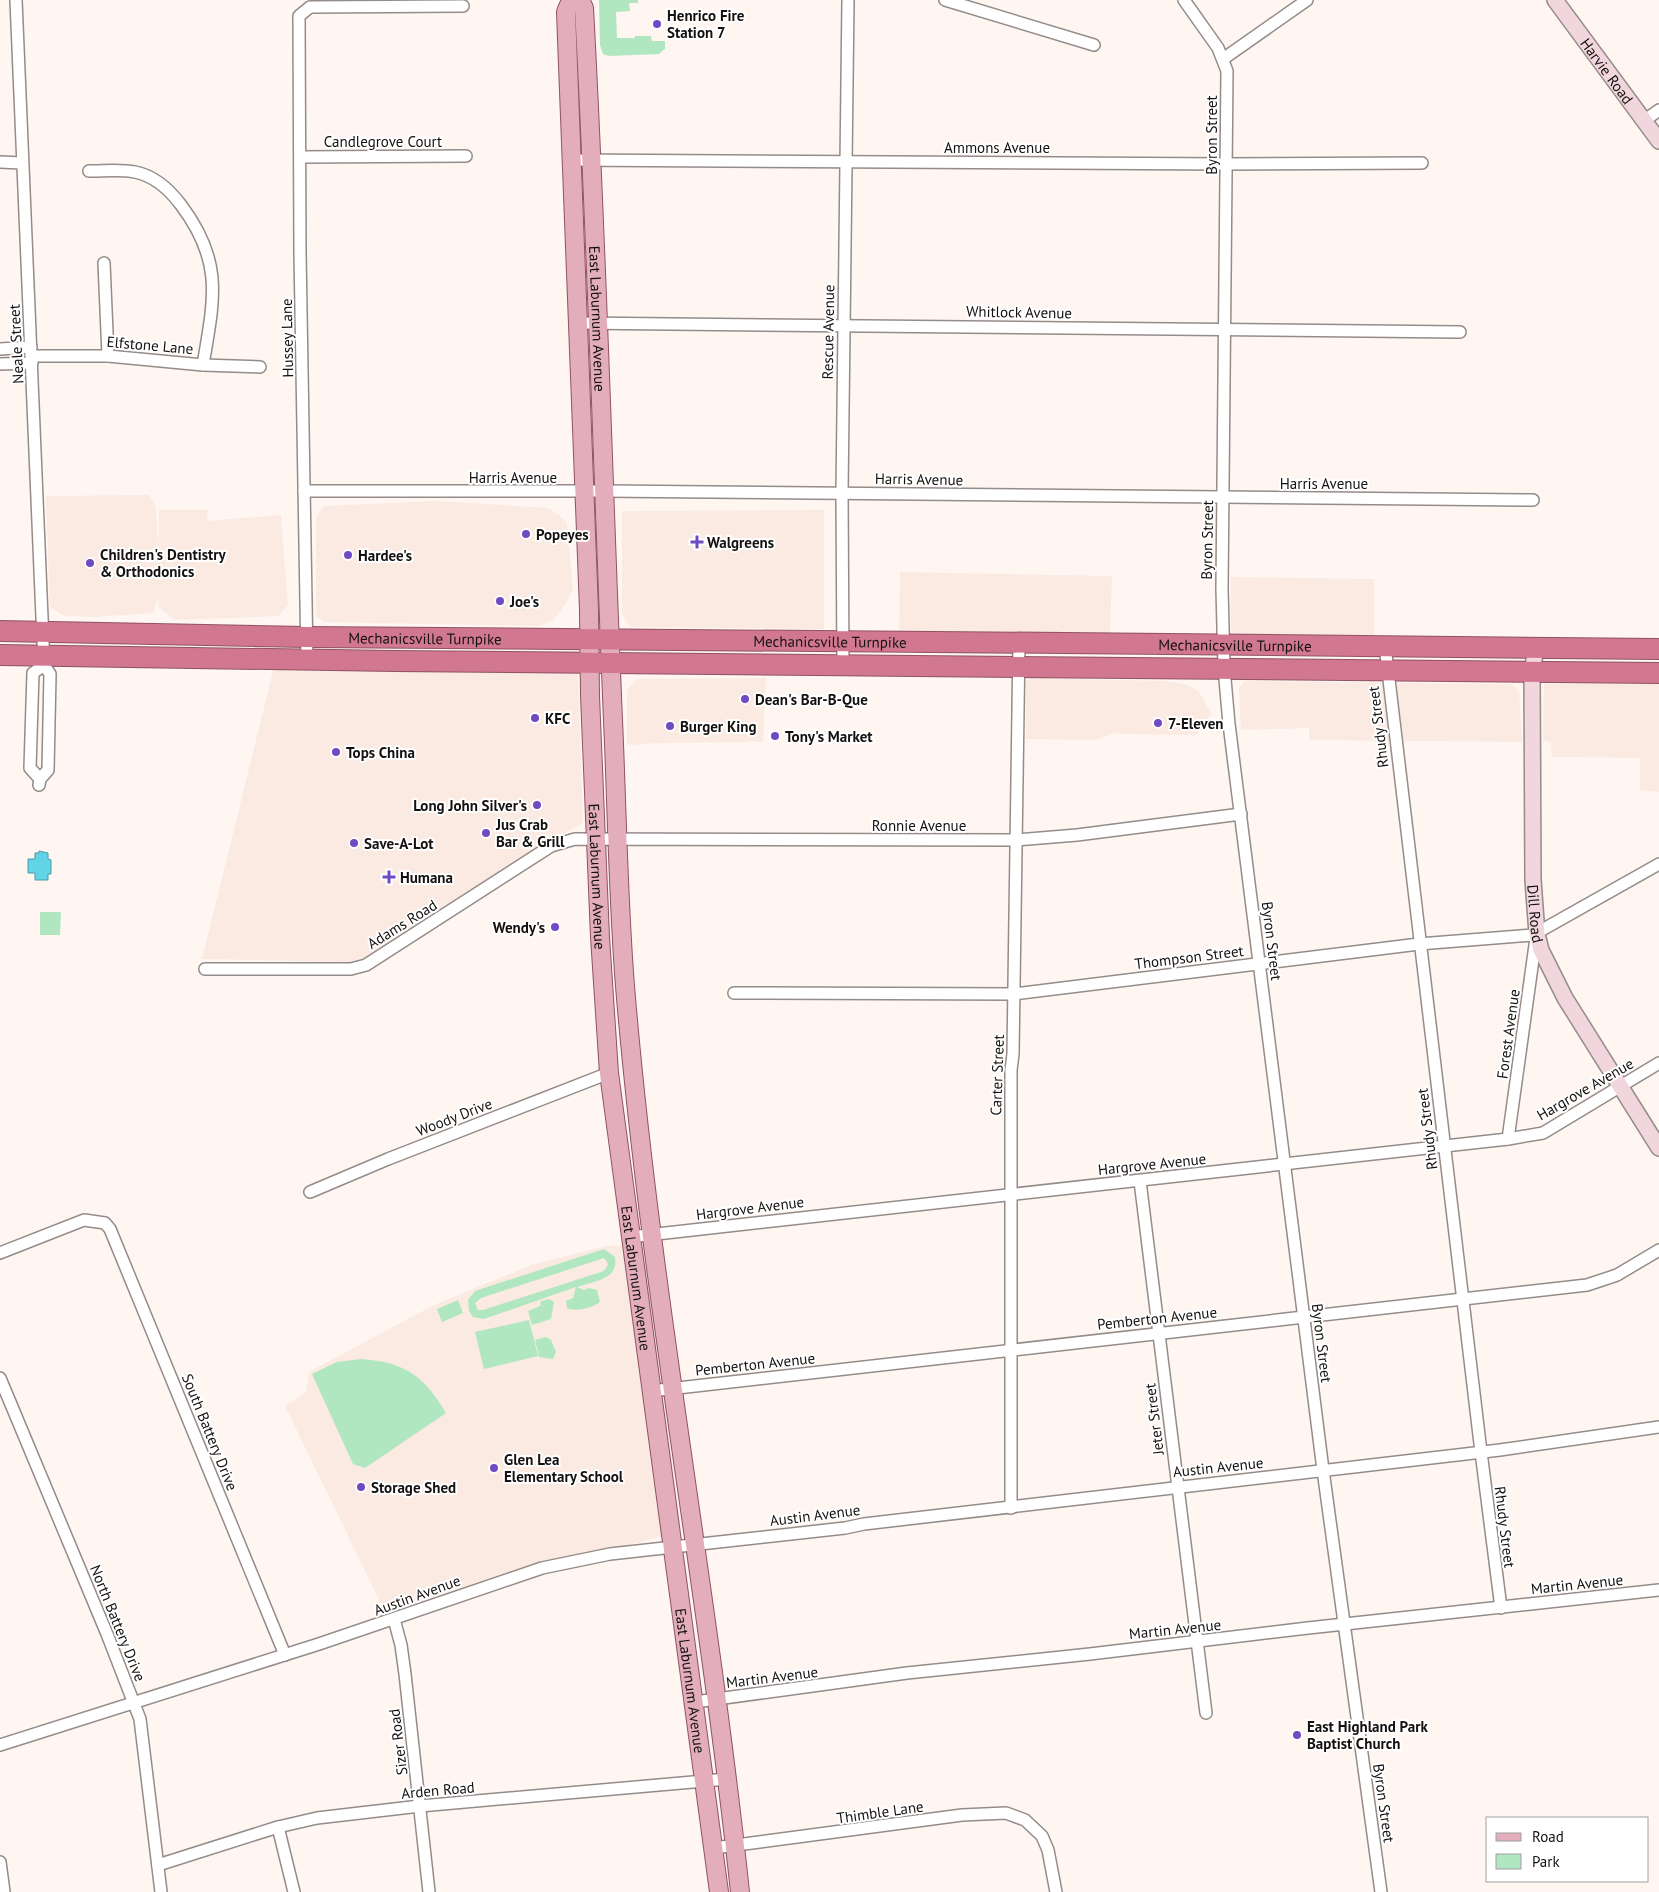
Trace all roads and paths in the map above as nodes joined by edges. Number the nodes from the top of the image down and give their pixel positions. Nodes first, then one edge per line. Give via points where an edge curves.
1 (16, 0) edge
2 (571, 0) edge
3 (580, 0) edge
4 (848, 0) edge
5 (946, 0) edge
6 (1184, 0) edge
7 (1307, 0) edge
8 (1554, 0) edge
9 (463, 6) dead end
10 (1094, 45) dead end
11 (1223, 60) junction
12 (1659, 110) edge
13 (1644, 120) junction
14 (1659, 141) edge
15 (466, 156) dead end
16 (300, 157) junction
17 (571, 160) junction
18 (591, 160) junction
19 (845, 161) junction
20 (0, 162) edge
21 (22, 162) junction
22 (1422, 163) dead end
23 (1226, 164) junction
24 (89, 170) dead end
25 (104, 263) dead end
26 (577, 323) junction
27 (599, 323) junction
28 (843, 326) junction
29 (1224, 329) junction
30 (1460, 332) dead end
31 (0, 349) edge
32 (31, 355) junction
33 (108, 356) junction
34 (0, 364) edge
35 (203, 365) junction
36 (260, 367) dead end
37 (304, 491) junction
38 (584, 491) junction
39 (604, 491) junction
40 (842, 493) junction
41 (1223, 497) junction
42 (1533, 500) dead end
43 (0, 631) edge
44 (43, 633) junction
45 (306, 637) junction
46 (589, 639) junction
47 (610, 640) junction
48 (843, 641) junction
49 (1019, 642) junction
50 (1223, 645) junction
51 (1384, 646) junction
52 (1536, 648) junction
53 (1659, 649) edge
54 (0, 655) edge
55 (306, 660) junction
56 (44, 661) junction
57 (589, 663) junction
58 (611, 663) junction
59 (843, 665) junction
60 (1018, 667) junction
61 (1224, 668) junction
62 (1387, 670) junction
63 (1532, 672) junction
64 (1659, 673) edge
65 (1241, 814) junction
66 (596, 838) junction
67 (618, 839) junction
68 (1016, 840) junction
69 (1659, 864) edge
70 (1537, 934) junction
71 (1420, 944) junction
72 (1260, 964) junction
73 (206, 969) dead end
74 (734, 993) dead end
75 (1014, 994) junction
76 (1659, 1063) edge
77 (609, 1073) junction
78 (1620, 1088) junction
79 (1508, 1139) junction
80 (1444, 1146) junction
81 (1659, 1148) edge
82 (1285, 1164) junction
83 (1140, 1181) junction
84 (310, 1192) dead end
85 (1011, 1194) junction
86 (652, 1235) junction
87 (630, 1237) junction
88 (1659, 1250) edge
89 (0, 1253) edge
90 (1463, 1299) junction
91 (1303, 1316) junction
92 (1159, 1332) junction
93 (1011, 1350) junction
94 (0, 1378) edge
95 (673, 1388) junction
96 (651, 1391) junction
97 (1659, 1427) edge
98 (1481, 1452) junction
99 (1323, 1470) junction
100 (1177, 1486) junction
101 (1011, 1508) junction
102 (694, 1545) junction
103 (673, 1547) junction
104 (1659, 1590) edge
105 (1501, 1608) junction
106 (394, 1619) junction
107 (1344, 1624) junction
108 (1197, 1642) junction
109 (285, 1655) junction
110 (717, 1699) junction
111 (695, 1702) junction
112 (133, 1703) junction
113 (1206, 1713) dead end
114 (0, 1745) edge
115 (727, 1779) junction
116 (705, 1781) junction
117 (420, 1806) junction
118 (278, 1827) junction
119 (736, 1846) junction
120 (714, 1848) junction
121 (0, 1862) edge
122 (158, 1865) junction
123 (4, 1892) edge
124 (161, 1892) edge
125 (294, 1892) edge
126 (429, 1892) edge
127 (719, 1892) edge
128 (740, 1892) edge
129 (1056, 1892) edge
130 (1381, 1892) edge

1 - 21 street, Neale Street
2 - 17 main road, East Laburnum Avenue via 566,12
3 - 18 main road, East Laburnum Avenue via 584,8
4 - 19 street, Rescue Avenue
5 - 10 street
6 - 11 street, Byron Street
7 - 11 street
8 - 13 street, Harvie Road
9 - 16 street, Hussey Lane via 310,7 299,16
11 - 23 street, Byron Street via 1227,71
12 - 13 street
13 - 14 street, Harvie Road
15 - 16 street, Candlegrove Court
16 - 37 street, Hussey Lane
17 - 18 street, Ammons Avenue
17 - 26 main road, East Laburnum Avenue
18 - 19 street, Ammons Avenue
18 - 27 main road, East Laburnum Avenue
19 - 23 street, Ammons Avenue
19 - 28 street, Rescue Avenue
20 - 21 street
21 - 32 street, Neale Street
22 - 23 street, Ammons Avenue
23 - 29 street, Byron Street
24 - 35 street, Elfstone Lane via 135,172 150,177 164,185 195,225 212,273 213,292
25 - 33 street
26 - 27 street, Whitlock Avenue
26 - 38 main road, East Laburnum Avenue
27 - 28 street, Whitlock Avenue
27 - 39 main road, East Laburnum Avenue
28 - 29 street, Whitlock Avenue
28 - 40 street, Rescue Avenue
29 - 30 street, Whitlock Avenue
29 - 41 street, Byron Street
31 - 32 street
32 - 33 street, Elfstone Lane
32 - 34 street
32 - 44 street, Neale Street
33 - 35 street, Elfstone Lane
35 - 36 street
37 - 38 street, Harris Avenue
37 - 45 street, Hussey Lane
38 - 39 street, Harris Avenue
38 - 46 main road, East Laburnum Avenue
39 - 40 street, Harris Avenue
39 - 47 main road, East Laburnum Avenue
40 - 41 street, Harris Avenue
40 - 48 street, Rescue Avenue
41 - 42 street, Harris Avenue
41 - 50 street, Byron Street
43 - 44 highway, Mechanicsville Turnpike
44 - 45 highway, Mechanicsville Turnpike
44 - 56 street, Neale Street
45 - 46 highway, Mechanicsville Turnpike
45 - 55 street, Hussey Lane
46 - 47 highway, Mechanicsville Turnpike
46 - 57 main road, East Laburnum Avenue
47 - 48 highway, Mechanicsville Turnpike
47 - 58 main road, East Laburnum Avenue
48 - 49 highway, Mechanicsville Turnpike
48 - 59 street, Rescue Avenue
49 - 50 highway, Mechanicsville Turnpike
49 - 60 street, Carter Street
50 - 51 highway, Mechanicsville Turnpike
50 - 61 street, Byron Street
51 - 52 highway, Mechanicsville Turnpike
51 - 62 street, Rhudy Street
52 - 53 highway, Mechanicsville Turnpike
52 - 63 street, Dill Road
54 - 56 highway, Mechanicsville Turnpike
55 - 56 highway, Mechanicsville Turnpike
55 - 57 highway, Mechanicsville Turnpike
56 - 56 street, Neale Street via 34,673 30,768 40,782 48,770 50,674
57 - 58 highway, Mechanicsville Turnpike
57 - 66 main road, East Laburnum Avenue
58 - 59 highway, Mechanicsville Turnpike
58 - 67 main road, East Laburnum Avenue
59 - 60 highway, Mechanicsville Turnpike
60 - 61 highway, Mechanicsville Turnpike
60 - 68 street, Carter Street
61 - 62 highway, Mechanicsville Turnpike
61 - 65 street, Byron Street
62 - 63 highway, Mechanicsville Turnpike
62 - 71 street, Rhudy Street
63 - 64 highway, Mechanicsville Turnpike
63 - 70 street, Dill Road via 1533,880
65 - 68 street, Ronnie Avenue
65 - 72 street, Byron Street
66 - 67 street, Ronnie Avenue
66 - 73 street, Adams Road via 575,839 551,846 366,965 351,969
66 - 77 main road, East Laburnum Avenue via 602,993
67 - 68 street, Ronnie Avenue
67 - 86 main road, East Laburnum Avenue via 625,983
68 - 75 street, Carter Street
69 - 70 street, Thompson Street
70 - 71 street, Thompson Street
70 - 78 street, Dill Road via 1541,950 1562,991
70 - 79 street, Forest Avenue
71 - 72 street, Thompson Street
71 - 80 street, Rhudy Street
72 - 75 street, Thompson Street
72 - 82 street, Byron Street
74 - 75 street, Thompson Street
75 - 85 street, Carter Street
76 - 78 street, Hargrove Avenue
77 - 84 street, Woody Drive
77 - 87 main road, East Laburnum Avenue
78 - 79 street, Hargrove Avenue via 1544,1133
78 - 81 street, Dill Road
79 - 80 street, Hargrove Avenue
80 - 82 street, Hargrove Avenue
80 - 90 street, Rhudy Street
82 - 83 street, Hargrove Avenue
82 - 91 street, Byron Street
83 - 85 street, Hargrove Avenue
83 - 92 street, Jeter Street
85 - 86 street, Hargrove Avenue
85 - 93 street, Carter Street
86 - 87 street, Hargrove Avenue
86 - 95 main road, East Laburnum Avenue
87 - 96 main road, East Laburnum Avenue
88 - 90 street, Pemberton Avenue via 1617,1275 1587,1285
89 - 109 street, South Battery Drive via 84,1220 105,1223 114,1238
90 - 91 street, Pemberton Avenue
90 - 98 street, Rhudy Street
91 - 92 street, Pemberton Avenue
91 - 99 street, Byron Street
92 - 93 street, Pemberton Avenue
92 - 100 street, Jeter Street
93 - 95 street, Pemberton Avenue
93 - 101 street, Carter Street
94 - 112 street, North Battery Drive
95 - 96 street, Pemberton Avenue
95 - 102 main road, East Laburnum Avenue
96 - 103 main road, East Laburnum Avenue
97 - 98 street, Austin Avenue
98 - 99 street, Austin Avenue
98 - 105 street, Rhudy Street
99 - 100 street, Austin Avenue
99 - 107 street, Byron Street
100 - 101 street, Austin Avenue
100 - 108 street, Jeter Street
101 - 102 street, Austin Avenue
102 - 103 street, Austin Avenue
102 - 110 main road, East Laburnum Avenue
103 - 106 street, Austin Avenue via 610,1554 542,1568
103 - 111 main road, East Laburnum Avenue
104 - 105 street, Martin Avenue
105 - 107 street, Martin Avenue
106 - 109 street, Austin Avenue
106 - 117 street, Sizer Road via 401,1645
107 - 108 street, Martin Avenue
107 - 130 street, Byron Street
108 - 110 street, Martin Avenue via 907,1673
108 - 113 street, Jeter Street
109 - 112 street, Austin Avenue
110 - 111 street, Martin Avenue
110 - 115 main road, East Laburnum Avenue
111 - 116 main road, East Laburnum Avenue
112 - 114 street, Austin Avenue
112 - 122 street, North Battery Drive via 140,1719
115 - 116 street, Arden Road
115 - 119 main road, East Laburnum Avenue
116 - 117 street, Arden Road
116 - 120 main road, East Laburnum Avenue
117 - 118 street, Arden Road via 317,1818
117 - 126 street, Sizer Road
118 - 122 street, Arden Road
118 - 125 street
119 - 120 street, Thimble Lane
119 - 128 main road, East Laburnum Avenue
119 - 129 street, Thimble Lane via 991,1812 1006,1813 1030,1823 1042,1836
120 - 127 main road, East Laburnum Avenue
121 - 123 street
122 - 124 street, North Battery Drive

